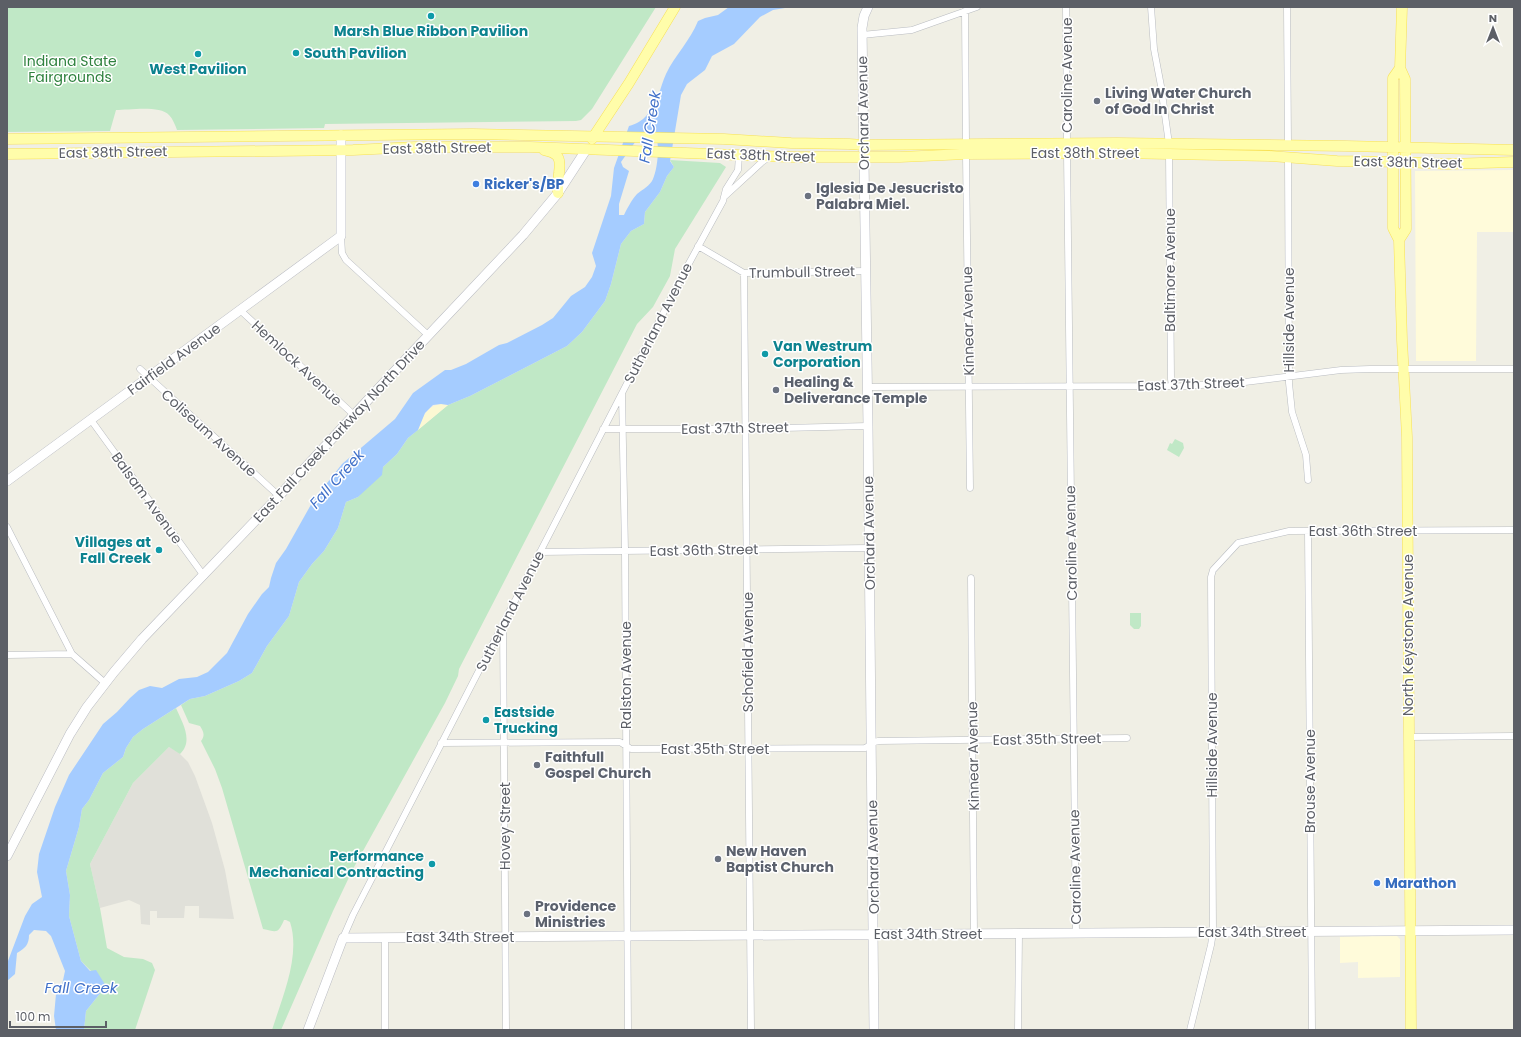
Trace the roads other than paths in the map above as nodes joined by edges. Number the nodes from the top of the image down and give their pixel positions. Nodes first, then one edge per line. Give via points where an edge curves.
1 (675, 7) edge
2 (868, 7) edge
3 (977, 7) edge
4 (1066, 7) edge
5 (1151, 7) edge
6 (1287, 7) edge
7 (1402, 7) edge
8 (965, 11) junction
9 (862, 35) junction
10 (1400, 68) junction
11 (341, 135) junction
12 (594, 136) junction
13 (140, 138) junction
14 (7, 139) edge
15 (1288, 145) junction
16 (864, 146) junction
17 (530, 147) junction
18 (1393, 147) junction
19 (1405, 147) junction
20 (1067, 148) junction
21 (966, 149) junction
22 (1169, 149) junction
23 (341, 150) junction
24 (586, 150) junction
25 (1514, 150) edge
26 (140, 152) junction
27 (7, 154) edge
28 (739, 155) junction
29 (771, 156) junction
30 (865, 157) junction
31 (1288, 158) junction
32 (1393, 161) junction
33 (1405, 162) junction
34 (1514, 162) edge
35 (558, 193) junction
36 (724, 197) junction
37 (342, 236) junction
38 (1399, 240) junction
39 (698, 246) junction
40 (866, 271) junction
41 (744, 273) junction
42 (240, 310) junction
43 (428, 335) junction
44 (1404, 368) junction
45 (140, 369) dead end
46 (1514, 369) edge
47 (1289, 377) junction
48 (149, 378) junction
49 (1070, 386) junction
50 (1172, 386) junction
51 (867, 387) junction
52 (969, 387) junction
53 (622, 393) junction
54 (354, 415) junction
55 (91, 420) junction
56 (868, 426) junction
57 (603, 429) junction
58 (745, 429) junction
59 (623, 430) junction
60 (1308, 480) dead end
61 (7, 481) edge
62 (970, 488) dead end
63 (279, 496) junction
64 (7, 528) edge
65 (1514, 530) edge
66 (1308, 531) junction
67 (1407, 531) junction
68 (869, 548) junction
69 (747, 550) junction
70 (625, 551) junction
71 (540, 552) junction
72 (1220, 561) joint
73 (204, 576) junction
74 (971, 578) dead end
75 (503, 623) junction
76 (72, 654) junction
77 (7, 655) edge
78 (105, 683) junction
79 (1514, 736) edge
80 (1409, 737) junction
81 (1127, 738) dead end
82 (1074, 739) junction
83 (972, 740) junction
84 (504, 742) junction
85 (441, 743) junction
86 (871, 744) junction
87 (626, 746) junction
88 (749, 748) junction
89 (7, 856) edge
90 (1410, 930) junction
91 (1514, 930) edge
92 (1311, 931) junction
93 (1213, 932) junction
94 (1019, 933) junction
95 (1076, 933) junction
96 (873, 934) junction
97 (974, 934) junction
98 (751, 935) junction
99 (628, 936) junction
100 (506, 937) junction
101 (343, 938) junction
102 (385, 938) junction
103 (308, 1030) edge
104 (385, 1030) edge
105 (506, 1030) edge
106 (628, 1030) edge
107 (751, 1030) edge
108 (874, 1030) edge
109 (1018, 1030) edge
110 (1190, 1030) edge
111 (1312, 1030) edge
112 (1411, 1030) edge

1 - 12 main road, East Fall Creek Parkway North Drive
2 - 9 main road, Orchard Avenue
3 - 8 street
4 - 20 street, Caroline Avenue
5 - 22 street, Baltimore Avenue via 1154,49
6 - 15 street
7 - 10 main road, North Keystone Avenue
8 - 9 street via 912,30
8 - 21 street, Kinnear Avenue
9 - 16 main road, Orchard Avenue
10 - 18 main road, North Keystone Avenue via 1393,78
10 - 19 main road, North Keystone Avenue via 1405,79
11 - 12 main road, East 38th Street
11 - 13 main road, East 38th Street
11 - 23 main road
12 - 16 main road, East 38th Street
12 - 24 main road, East Fall Creek Parkway North Drive
13 - 14 main road, East 38th Street
13 - 26 street
15 - 18 main road, East 38th Street
15 - 22 main road, East 38th Street
16 - 21 main road, East 38th Street
16 - 30 main road, Orchard Avenue
17 - 23 main road, East 38th Street
17 - 24 main road, East 38th Street
17 - 35 main road via 557,156 561,165
18 - 19 main road, East 38th Street
18 - 32 main road, North Keystone Avenue
19 - 25 main road, East 38th Street
19 - 33 main road, North Keystone Avenue
20 - 21 main road, East 38th Street
20 - 22 main road, East 38th Street
20 - 49 street, Caroline Avenue
21 - 30 main road, East 38th Street via 900,157
21 - 52 street, Kinnear Avenue
22 - 31 main road, East 38th Street
22 - 50 street, Baltimore Avenue
23 - 26 main road, East 38th Street
23 - 37 main road
24 - 28 main road, East 38th Street
24 - 35 main road, East Fall Creek Parkway North Drive
26 - 27 main road, East 38th Street
28 - 29 main road, East 38th Street
28 - 36 street, Sutherland Avenue via 738,170
29 - 30 main road, East 38th Street
29 - 36 street, Sutherland Avenue
30 - 40 main road, Orchard Avenue
31 - 32 main road, East 38th Street
31 - 47 street, Hillside Avenue
32 - 33 main road, East 38th Street
32 - 38 main road, North Keystone Avenue via 1393,228
33 - 34 main road, East 38th Street
33 - 38 main road, North Keystone Avenue via 1406,228
35 - 43 main road, East Fall Creek Parkway North Drive
36 - 39 street, Sutherland Avenue
37 - 42 main road, Fairfield Avenue
37 - 43 street via 342,252 346,260
38 - 44 main road, North Keystone Avenue
39 - 41 street, Trumbull Street
39 - 53 street, Sutherland Avenue
40 - 41 street, Trumbull Street
40 - 51 main road, Orchard Avenue
41 - 58 street, Schofield Avenue
42 - 48 main road, Fairfield Avenue
42 - 54 street, Hemlock Avenue
43 - 54 main road, East Fall Creek Parkway North Drive
44 - 46 street, East 37th Street
44 - 47 street, East 37th Street via 1341,370
44 - 67 main road, North Keystone Avenue
45 - 48 street, Coliseum Avenue
47 - 50 street, East 37th Street via 1230,384
47 - 60 street, Hillside Avenue via 1290,404 1306,455
48 - 55 main road, Fairfield Avenue
48 - 63 street, Coliseum Avenue
49 - 50 street, East 37th Street
49 - 52 street, East 37th Street
49 - 82 street, Caroline Avenue
51 - 52 street, East 37th Street
51 - 56 main road, Orchard Avenue
52 - 62 street, Kinnear Avenue
53 - 57 street, Sutherland Avenue
53 - 59 street, Ralston Avenue
54 - 63 main road, East Fall Creek Parkway North Drive
55 - 61 main road, Fairfield Avenue
55 - 73 street, Balsam Avenue
56 - 58 street, East 37th Street
56 - 68 main road, Orchard Avenue
57 - 59 street, East 37th Street
57 - 71 street, Sutherland Avenue
58 - 59 street, East 37th Street
58 - 69 street, Schofield Avenue
59 - 70 street, Ralston Avenue
63 - 73 main road, East Fall Creek Parkway North Drive
64 - 76 street
65 - 67 street, East 36th Street
66 - 67 street, East 36th Street
66 - 72 street, East 36th Street via 1290,531 1238,543
66 - 92 street, Brouse Avenue
67 - 80 main road, North Keystone Avenue
68 - 69 street, East 36th Street
68 - 86 main road, Orchard Avenue
69 - 70 street, East 36th Street
69 - 88 street, Schofield Avenue
70 - 71 street, East 36th Street
70 - 87 street, Ralston Avenue
71 - 75 street, Sutherland Avenue
72 - 93 street, Hillside Avenue via 1211,577
73 - 78 main road, East Fall Creek Parkway North Drive via 142,639
74 - 83 street, Kinnear Avenue
75 - 84 street, Hovey Street
75 - 85 street, Sutherland Avenue
76 - 77 street
76 - 78 street
78 - 89 main road, East Fall Creek Parkway North Drive via 70,734
79 - 80 street
80 - 90 main road, North Keystone Avenue
81 - 82 street, East 35th Street
82 - 83 street, East 35th Street
82 - 95 street, Caroline Avenue
83 - 86 street, East 35th Street via 878,740
83 - 97 street, Kinnear Avenue
84 - 85 street, East 35th Street
84 - 87 street, East 35th Street via 620,742
84 - 100 street, Hovey Street
85 - 101 street, Sutherland Avenue
86 - 88 street, East 35th Street via 865,748
86 - 96 main road, Orchard Avenue
87 - 88 street, East 35th Street via 631,749
87 - 99 street, Ralston Avenue
88 - 98 street, Schofield Avenue
90 - 91 main road, East 34th Street
90 - 92 main road, East 34th Street
90 - 112 main road, North Keystone Avenue
92 - 93 main road, East 34th Street
92 - 111 street, Brouse Avenue
93 - 95 main road, East 34th Street
93 - 110 street
94 - 95 main road, East 34th Street
94 - 97 main road, East 34th Street
94 - 109 street
96 - 97 main road, East 34th Street
96 - 98 main road, East 34th Street
96 - 108 main road, Orchard Avenue
98 - 99 main road, East 34th Street
98 - 107 street, Schofield Avenue
99 - 100 main road, East 34th Street
99 - 106 street, Ralston Avenue
100 - 102 main road, East 34th Street
100 - 105 street, Hovey Street
101 - 102 main road, East 34th Street
101 - 103 main road, Sutherland Avenue
102 - 104 street

